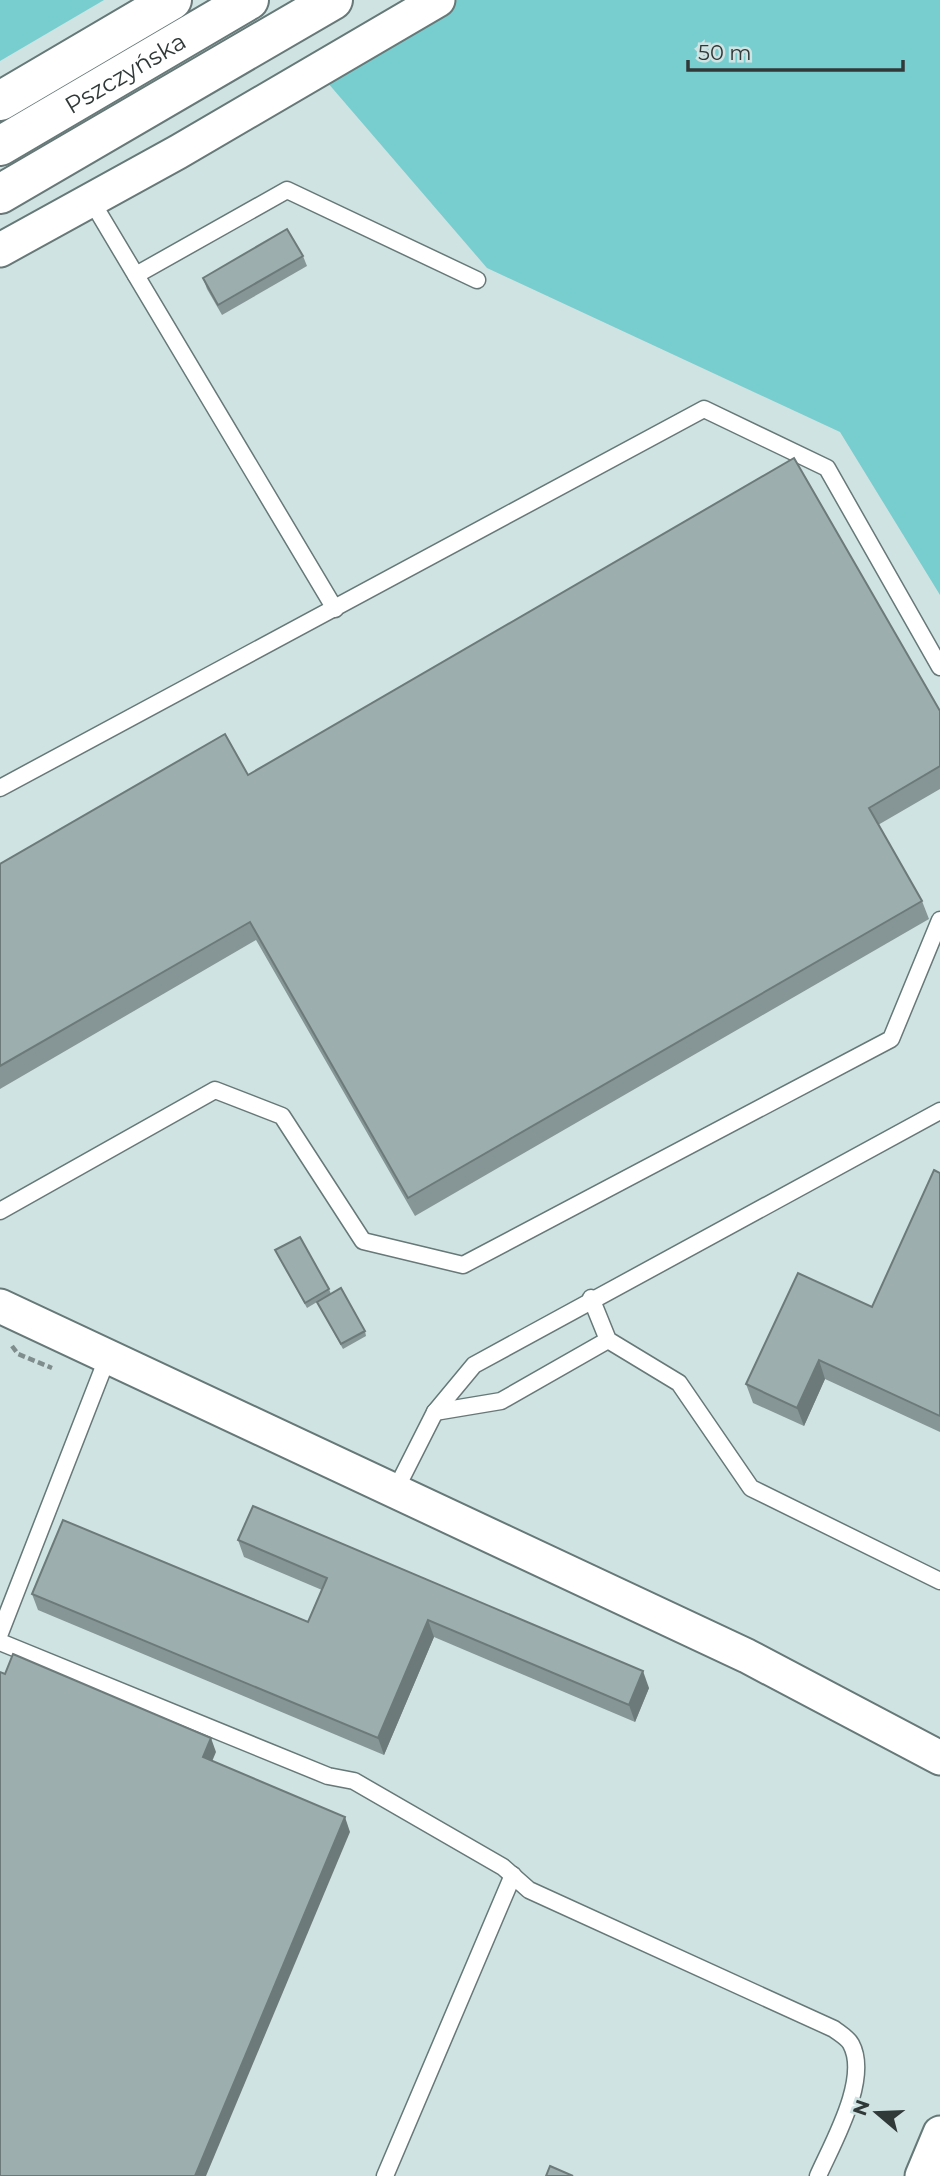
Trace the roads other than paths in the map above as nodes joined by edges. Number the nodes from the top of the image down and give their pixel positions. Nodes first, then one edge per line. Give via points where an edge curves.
1 (172, 0) edge
2 (249, 0) edge
3 (333, 0) edge
4 (438, 0) edge
5 (0, 101) edge
6 (0, 146) edge
7 (0, 194) edge
8 (91, 200) junction
9 (0, 250) edge
10 (136, 275) junction
11 (477, 280) dead end
12 (335, 609) junction
13 (940, 667) edge
14 (0, 788) edge
15 (940, 920) edge
16 (940, 1111) edge
17 (0, 1211) edge
18 (591, 1298) junction
19 (0, 1306) edge
20 (608, 1340) junction
21 (108, 1356) junction
22 (435, 1412) junction
23 (395, 1491) junction
24 (940, 1581) edge
25 (0, 1633) edge
26 (0, 1642) edge
27 (940, 1758) edge
28 (513, 1875) junction
29 (940, 2133) edge
30 (385, 2176) edge
31 (818, 2176) edge
32 (922, 2176) edge

1 - 5 main road, Pszczyńska
2 - 6 main road, Pszczyńska
3 - 7 main road
4 - 8 street
8 - 9 street
8 - 10 lane
10 - 11 lane via 287,190
10 - 12 lane
12 - 13 lane via 704,409 827,468
12 - 14 lane
15 - 17 lane via 891,1039 463,1265 363,1241 282,1116 215,1090
16 - 18 lane
18 - 20 lane
18 - 22 lane via 474,1365
19 - 21 street
20 - 22 lane via 501,1401
20 - 24 lane via 679,1383 751,1488
21 - 23 street
21 - 25 lane
22 - 23 lane
23 - 27 street via 747,1656
26 - 28 lane via 328,1776 354,1781
28 - 30 lane
28 - 31 lane via 529,1890 834,2029 851,2044 856,2074 849,2106
29 - 32 street

